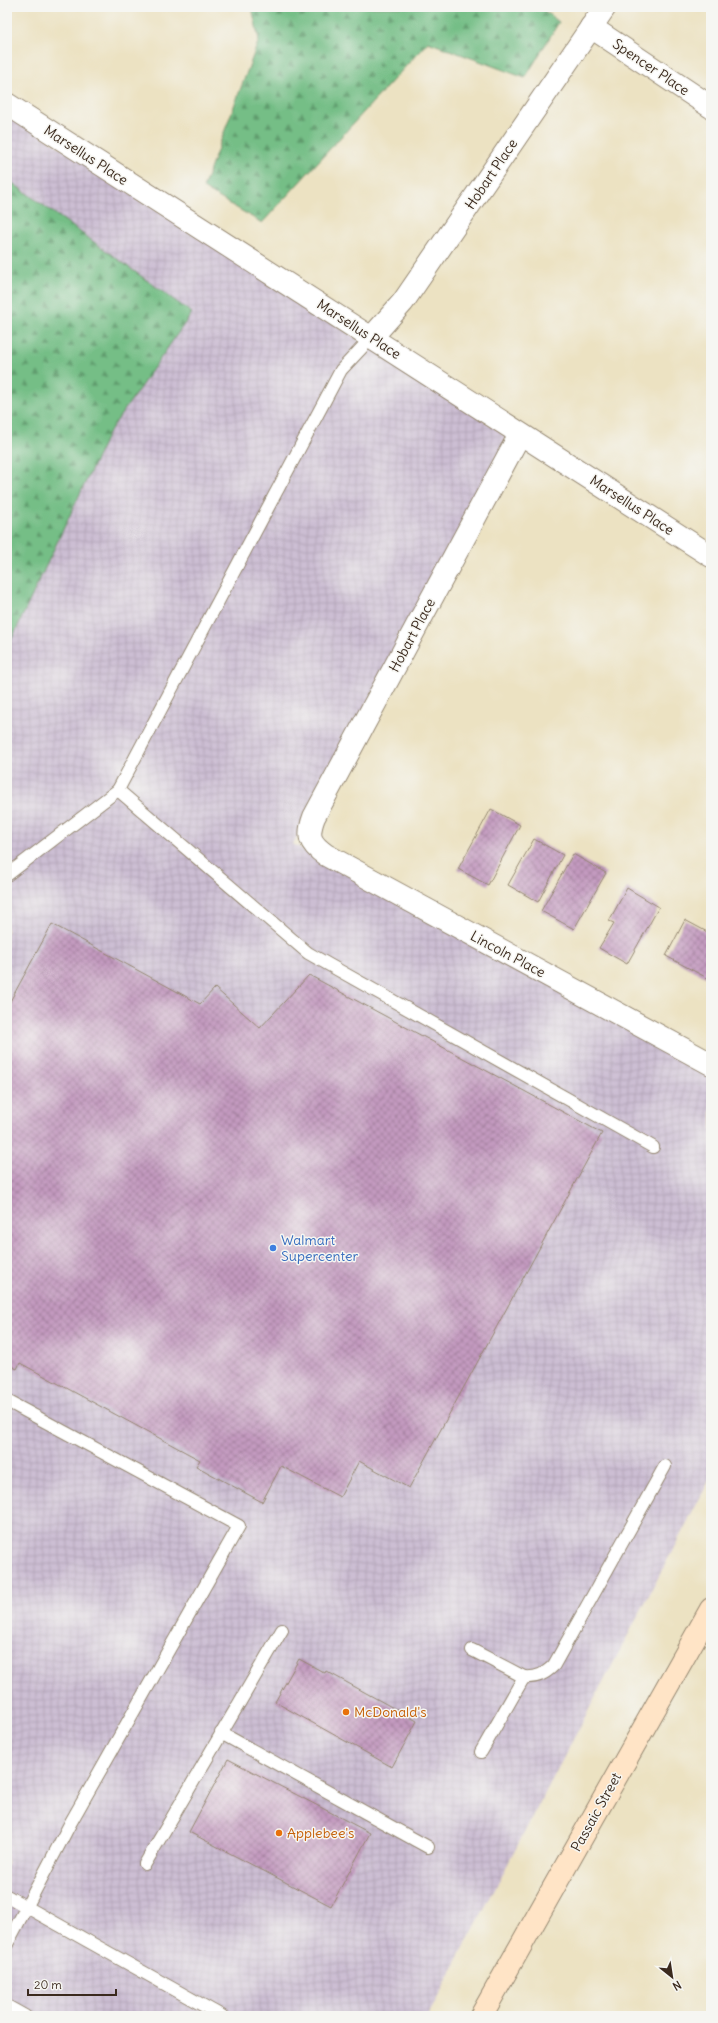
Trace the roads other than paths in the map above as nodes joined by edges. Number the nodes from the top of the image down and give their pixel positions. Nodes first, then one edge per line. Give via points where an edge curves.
1 (605, 7) edge
2 (591, 27) junction
3 (7, 104) edge
4 (711, 107) edge
5 (372, 337) junction
6 (520, 434) junction
7 (711, 556) edge
8 (118, 790) junction
9 (310, 838) joint
10 (7, 875) edge
11 (711, 1064) edge
12 (653, 1147) dead end
13 (7, 1401) edge
14 (665, 1466) dead end
15 (711, 1609) edge
16 (282, 1630) dead end
17 (472, 1650) dead end
18 (524, 1677) junction
19 (221, 1733) junction
20 (481, 1752) dead end
21 (428, 1847) dead end
22 (145, 1864) dead end
23 (7, 1896) edge
24 (27, 1906) junction
25 (7, 1944) edge
26 (7, 2006) edge
27 (25, 2016) edge
28 (222, 2016) edge
29 (481, 2016) edge

1 - 2 street, Hobart Place
2 - 4 street, Spencer Place
2 - 5 street, Hobart Place via 403,302
3 - 5 street, Marsellus Place
5 - 6 street, Marsellus Place
5 - 8 lane via 341,370
6 - 7 street, Marsellus Place
6 - 9 street, Hobart Place via 314,816
8 - 10 lane
8 - 12 lane via 308,954
9 - 11 street, Lincoln Place via 316,848 326,855
13 - 24 lane via 239,1526 71,1822
14 - 18 lane via 554,1665 547,1672 533,1678
15 - 29 main road, Passaic Street
16 - 19 lane
17 - 18 lane
18 - 20 lane
19 - 21 lane
19 - 22 lane
23 - 24 lane
24 - 25 lane
24 - 28 lane
26 - 27 lane

